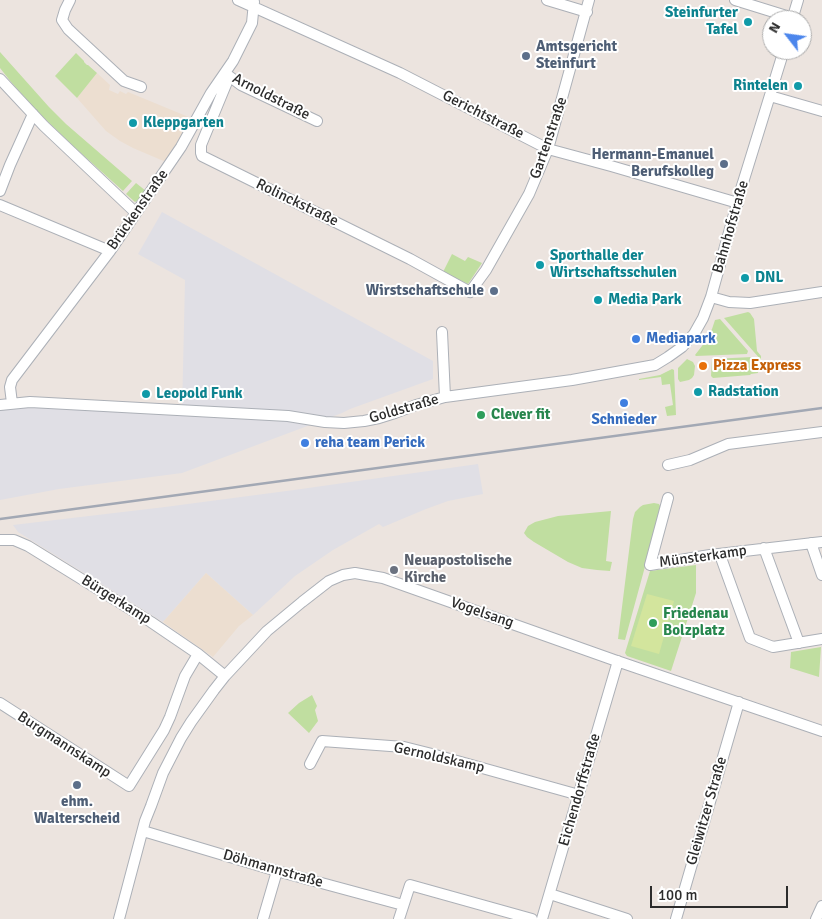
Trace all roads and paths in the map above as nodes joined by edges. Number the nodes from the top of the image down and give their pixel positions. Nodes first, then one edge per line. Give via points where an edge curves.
1 (70, 0) edge
2 (238, 0) edge
3 (547, 0) edge
4 (590, 0) edge
5 (735, 0) edge
6 (254, 3) edge
7 (766, 10) edge
8 (587, 12) junction
9 (781, 60) edge
10 (225, 73) junction
11 (0, 79) edge
12 (140, 87) dead end
13 (770, 96) junction
14 (822, 111) edge
15 (33, 114) junction
16 (317, 121) dead end
17 (548, 149) junction
18 (0, 191) edge
19 (738, 203) junction
20 (0, 205) edge
21 (136, 213) junction
22 (110, 251) junction
23 (470, 292) joint
24 (822, 292) edge
25 (711, 297) junction
26 (442, 332) dead end
27 (445, 393) junction
28 (12, 403) junction
29 (0, 405) edge
30 (822, 432) edge
31 (668, 465) dead end
32 (668, 498) dead end
33 (0, 540) edge
34 (822, 542) edge
35 (811, 543) junction
36 (764, 548) junction
37 (720, 554) junction
38 (822, 575) edge
39 (822, 639) edge
40 (799, 643) junction
41 (198, 654) junction
42 (618, 661) junction
43 (225, 676) junction
44 (739, 702) junction
45 (0, 704) edge
46 (822, 731) edge
47 (310, 764) dead end
48 (579, 795) junction
49 (143, 831) junction
50 (277, 871) junction
51 (550, 894) junction
52 (403, 905) junction
53 (822, 906) edge
54 (119, 919) edge
55 (263, 919) edge
56 (399, 919) edge
57 (532, 919) edge
58 (542, 919) edge
59 (627, 919) edge
60 (676, 919) edge
61 (816, 919) edge

1 - 12 street via 62,20 68,29 124,82
2 - 6 street, Gerichtstraße
3 - 8 street
4 - 8 street, Gartenstraße
5 - 7 street
6 - 10 street, Brückenstraße via 252,23
6 - 17 street, Gerichtstraße
8 - 17 street, Gartenstraße
9 - 13 street, Bahnhofstraße
10 - 16 street, Arnoldstraße via 242,85
10 - 21 street, Brückenstraße via 164,174
10 - 23 street, Rolinckstraße via 227,82 202,145 202,156
11 - 15 street
13 - 14 street
13 - 19 street, Bahnhofstraße
15 - 18 street
15 - 21 street
17 - 19 street, Gerichtstraße
17 - 23 street, Gartenstraße via 529,194
19 - 25 street, Bahnhofstraße
20 - 22 street
21 - 22 street, Brückenstraße
22 - 28 street, Brückenstraße via 12,380
24 - 25 street via 744,304
25 - 27 street, Goldstraße via 694,334 682,347 655,365 572,380
26 - 27 street
27 - 28 street, Goldstraße via 379,418 344,422 288,416
28 - 29 street, Goldstraße
30 - 31 street via 728,444 690,460
32 - 37 street, Münsterkamp via 650,565
33 - 41 street, Bürgerkamp via 14,540 28,546
34 - 35 street, Münsterkamp
35 - 36 street, Münsterkamp
35 - 38 street
36 - 37 street, Münsterkamp
36 - 40 street, Münsterkamp
37 - 40 street via 750,638 773,647
39 - 40 street
41 - 43 street, Bürgerkamp
41 - 45 street, Burgmannskamp via 182,681 167,724 129,786
42 - 43 street, Vogelsang via 383,578 355,573 337,577 302,602 267,631
42 - 44 street, Vogelsang
42 - 48 street, Eichendorffstraße
43 - 49 street, Vogelsang via 174,751
44 - 46 street, Vogelsang
44 - 60 street, Gleiwitzer Straße
47 - 48 street, Gernoldskamp via 322,741 404,747
48 - 51 street, Eichendorffstraße
49 - 50 street, Döhmannstraße
49 - 54 street, Vogelsang
50 - 52 street, Döhmannstraße
50 - 55 street
51 - 58 street, Eichendorffstraße
51 - 59 street
52 - 56 street
52 - 57 street via 410,885
53 - 61 street

